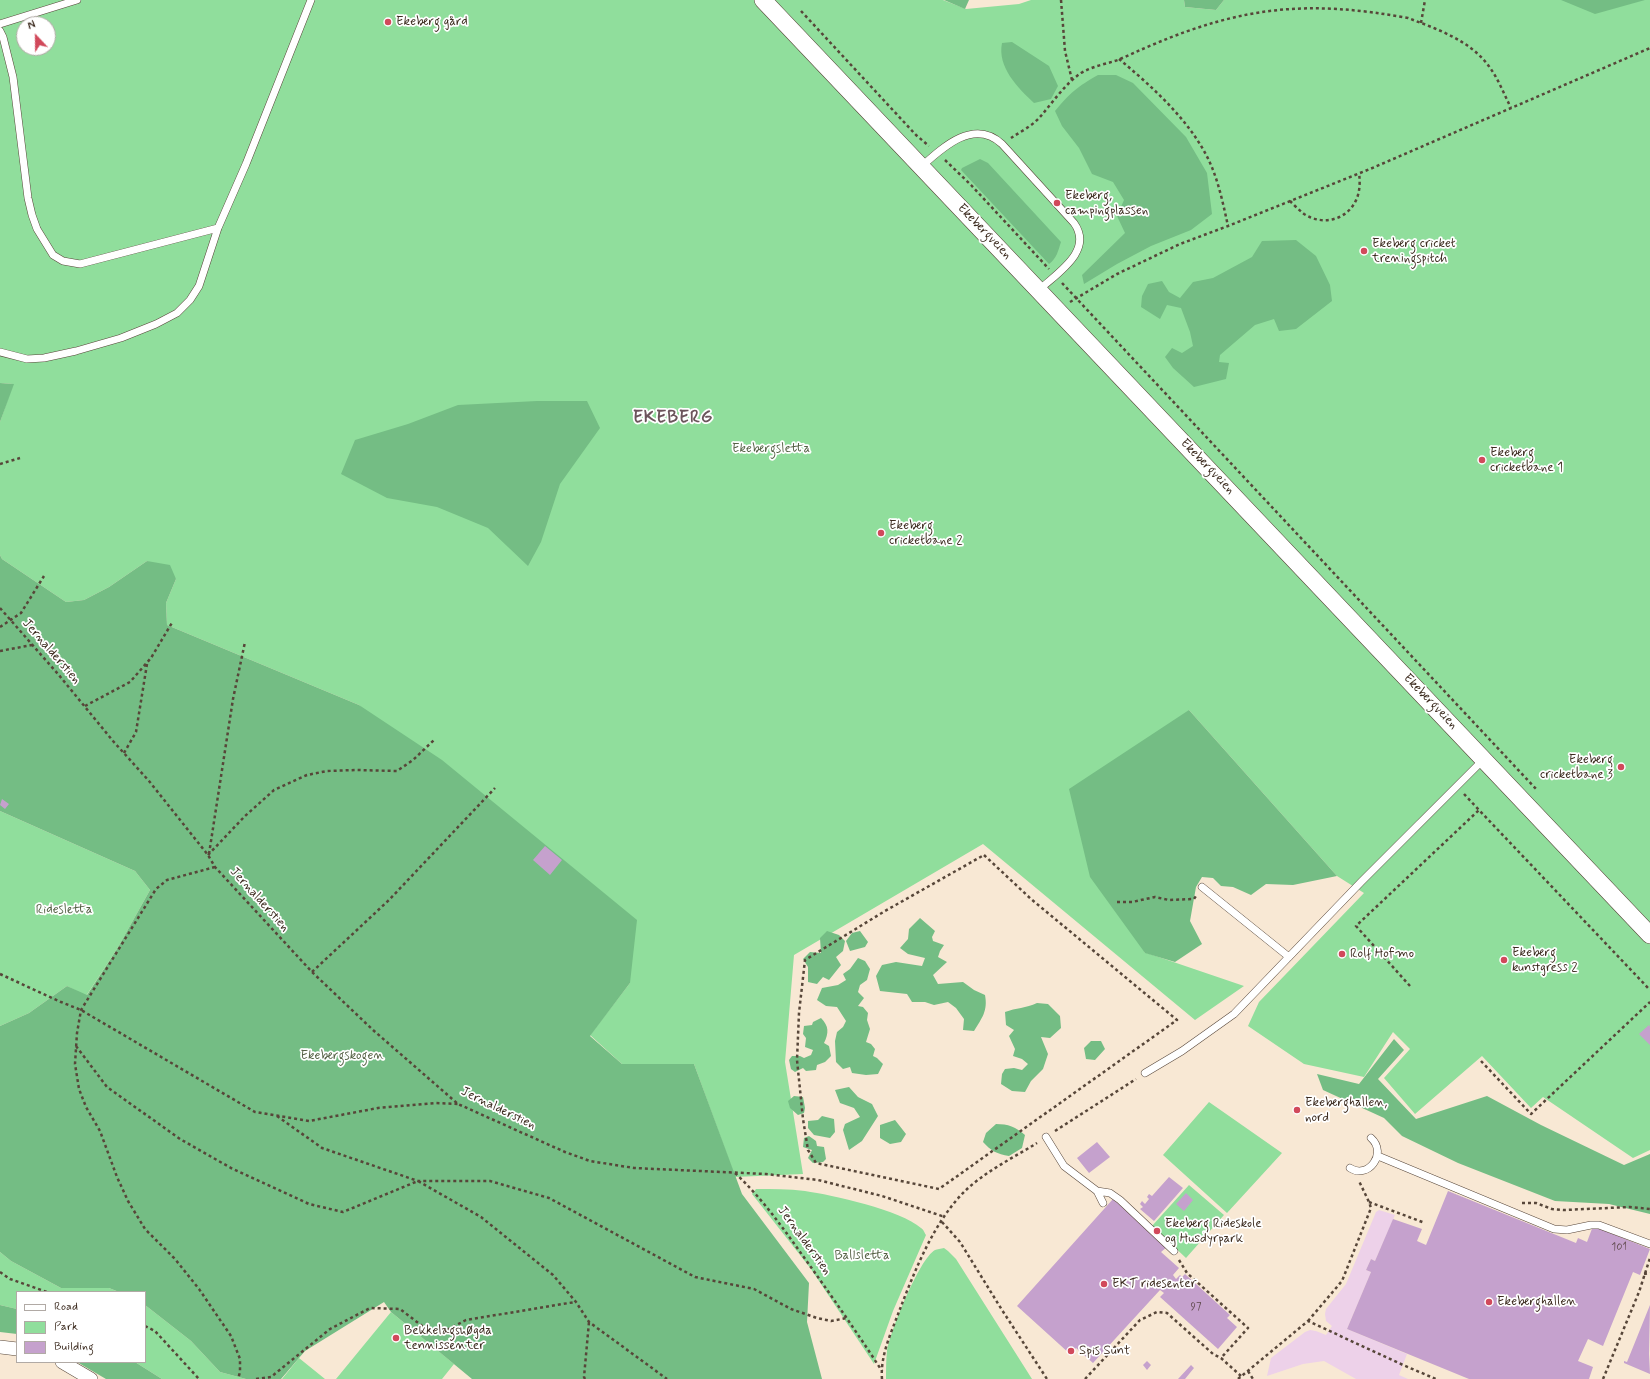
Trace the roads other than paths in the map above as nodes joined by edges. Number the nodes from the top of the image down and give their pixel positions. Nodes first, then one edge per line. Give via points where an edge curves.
1 (77, 0) edge
2 (311, 0) edge
3 (763, 0) edge
4 (0, 24) edge
5 (0, 31) edge
6 (921, 167) junction
7 (218, 228) junction
8 (1039, 290) junction
9 (0, 352) edge
10 (1484, 759) junction
11 (1202, 887) road end
12 (1650, 935) edge
13 (1289, 957) junction
14 (1145, 1073) dead end
15 (1046, 1137) dead end
16 (1371, 1138) dead end
17 (1378, 1156) junction
18 (1354, 1170) road end
19 (1097, 1191) junction
20 (1103, 1203) dead end
21 (1650, 1244) edge
22 (1174, 1250) road end
23 (0, 1347) edge
24 (16, 1349) edge
25 (64, 1363) edge
26 (91, 1379) edge

1 - 4 lane
2 - 7 lane
3 - 6 street, Ekebergveien
5 - 7 lane via 13,77 28,198 38,229 53,255 63,261 80,264
6 - 8 street, Ekebergveien
6 - 8 lane via 965,135 974,133 990,136 1002,144 1078,229 1080,241 1075,256
7 - 9 lane via 199,286 177,313 121,338 59,355 27,359
8 - 10 street, Ekebergveien
10 - 12 street, Ekebergveien
10 - 13 lane
11 - 13 lane
13 - 14 lane via 1234,1014 1182,1051
15 - 19 lane via 1064,1166
16 - 17 lane via 1377,1146
17 - 18 lane via 1367,1169
17 - 21 lane via 1554,1229 1567,1230 1599,1225
19 - 20 lane
19 - 22 lane via 1110,1193 1120,1200
23 - 24 street
25 - 26 street

